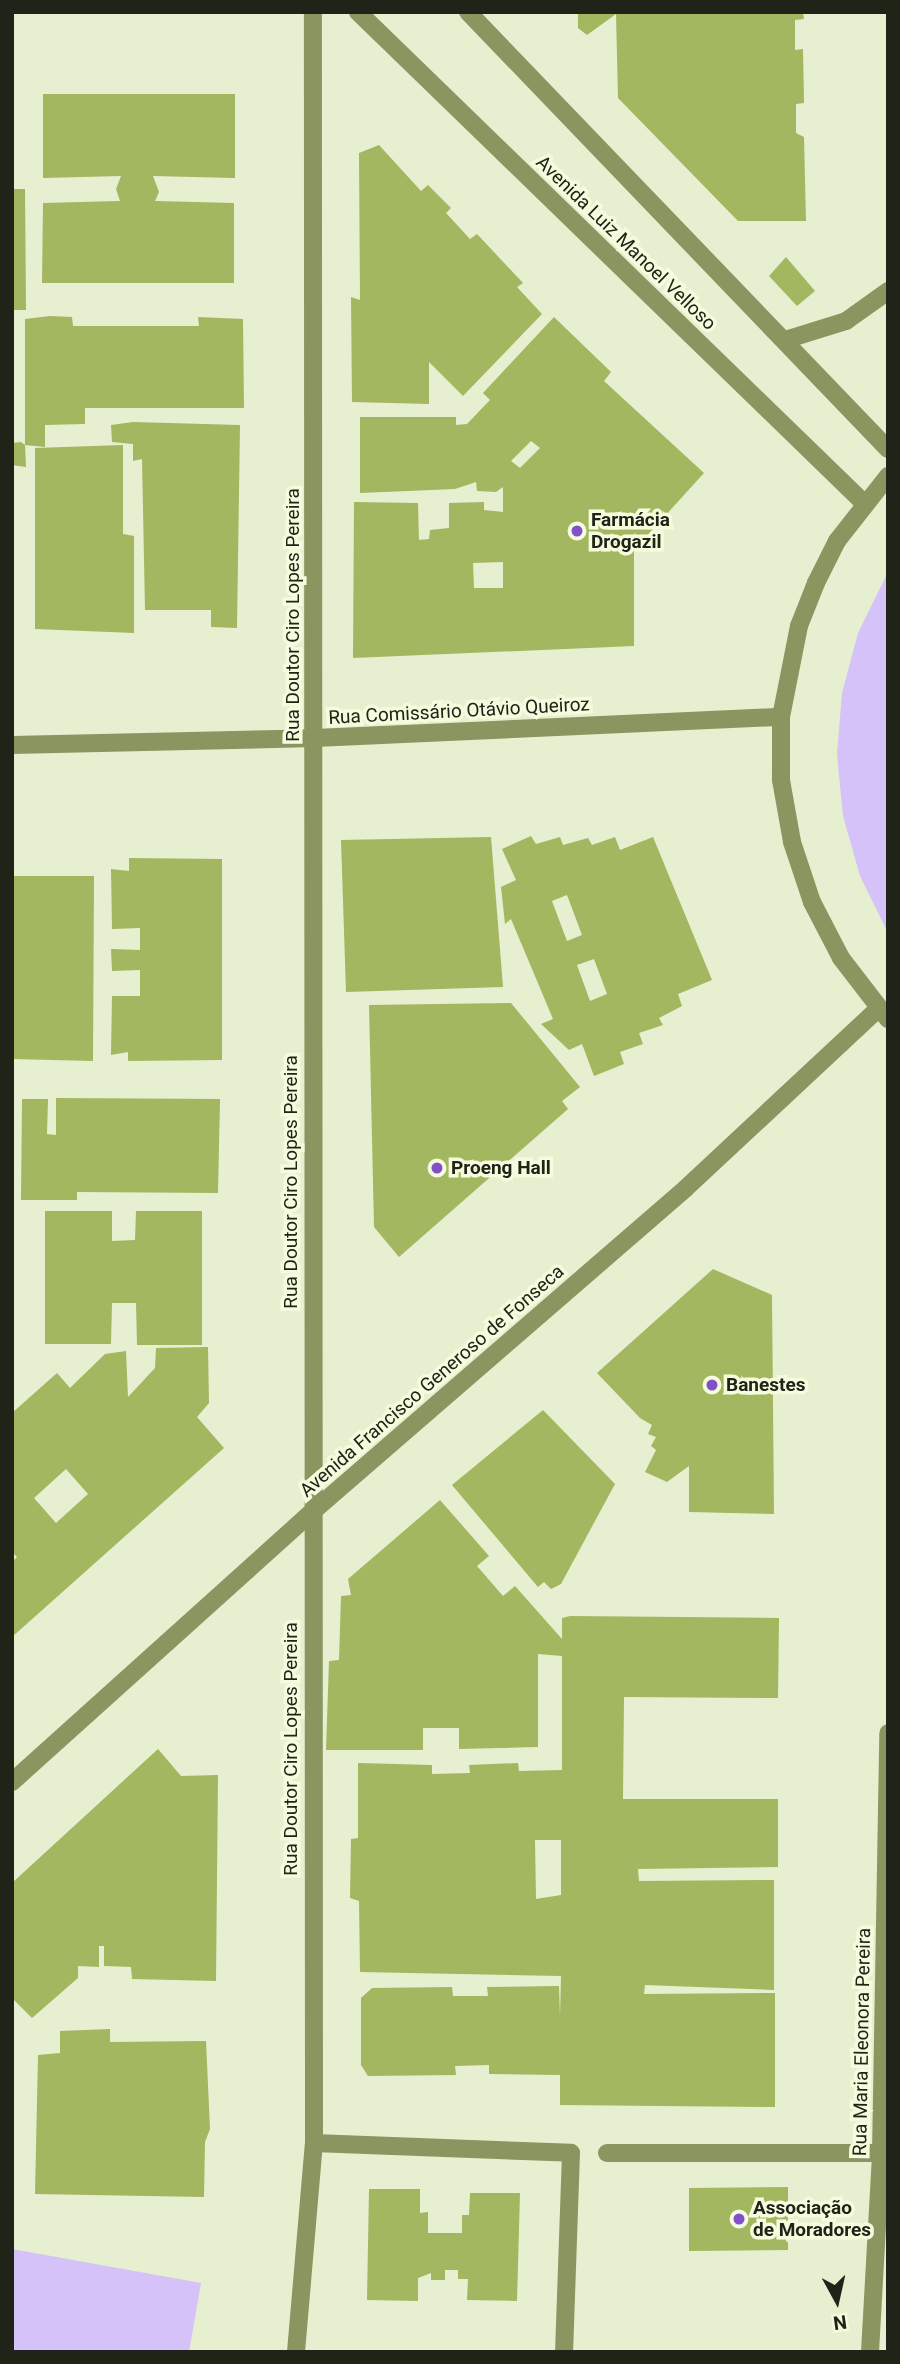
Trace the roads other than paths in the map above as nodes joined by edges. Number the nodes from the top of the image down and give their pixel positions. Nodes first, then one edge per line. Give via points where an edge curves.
1 (313, 12) edge
2 (358, 12) edge
3 (468, 12) edge
4 (888, 291) edge
5 (785, 340) junction
6 (888, 449) edge
7 (888, 476) edge
8 (864, 503) junction
9 (781, 717) junction
10 (314, 738) junction
11 (12, 745) edge
12 (883, 1014) edge
13 (311, 1513) junction
14 (888, 1733) edge
15 (887, 1780) edge
16 (12, 1782) edge
17 (886, 2037) edge
18 (314, 2143) junction
19 (607, 2153) dead end
20 (881, 2153) junction
21 (296, 2352) edge
22 (564, 2352) edge
23 (870, 2352) edge

1 - 10 street, Rua Doutor Ciro Lopes Pereira
2 - 8 street, Avenida Luiz Manoel Velloso
3 - 5 street
4 - 5 street via 846,321
5 - 6 street
7 - 8 street
8 - 9 street via 837,541 799,626
9 - 10 street, Rua Comissário Otávio Queiroz
9 - 12 street via 781,780 796,854 812,902 841,958
10 - 11 street, Rua Comissário Otávio Queiroz
10 - 13 street, Rua Doutor Ciro Lopes Pereira
12 - 13 street, Avenida Francisco Generoso de Fonseca
13 - 16 street, Avenida Francisco Generoso de Fonseca
13 - 18 street, Rua Doutor Ciro Lopes Pereira
14 - 15 street, Rua Maria Eleonora Pereira
15 - 17 street, Rua Maria Eleonora Pereira
17 - 20 street, Rua Maria Eleonora Pereira
18 - 21 street, Rua Doutor Ciro Lopes Pereira
18 - 22 street via 572,2153
19 - 20 street
20 - 23 street, Rua Maria Eleonora Pereira

